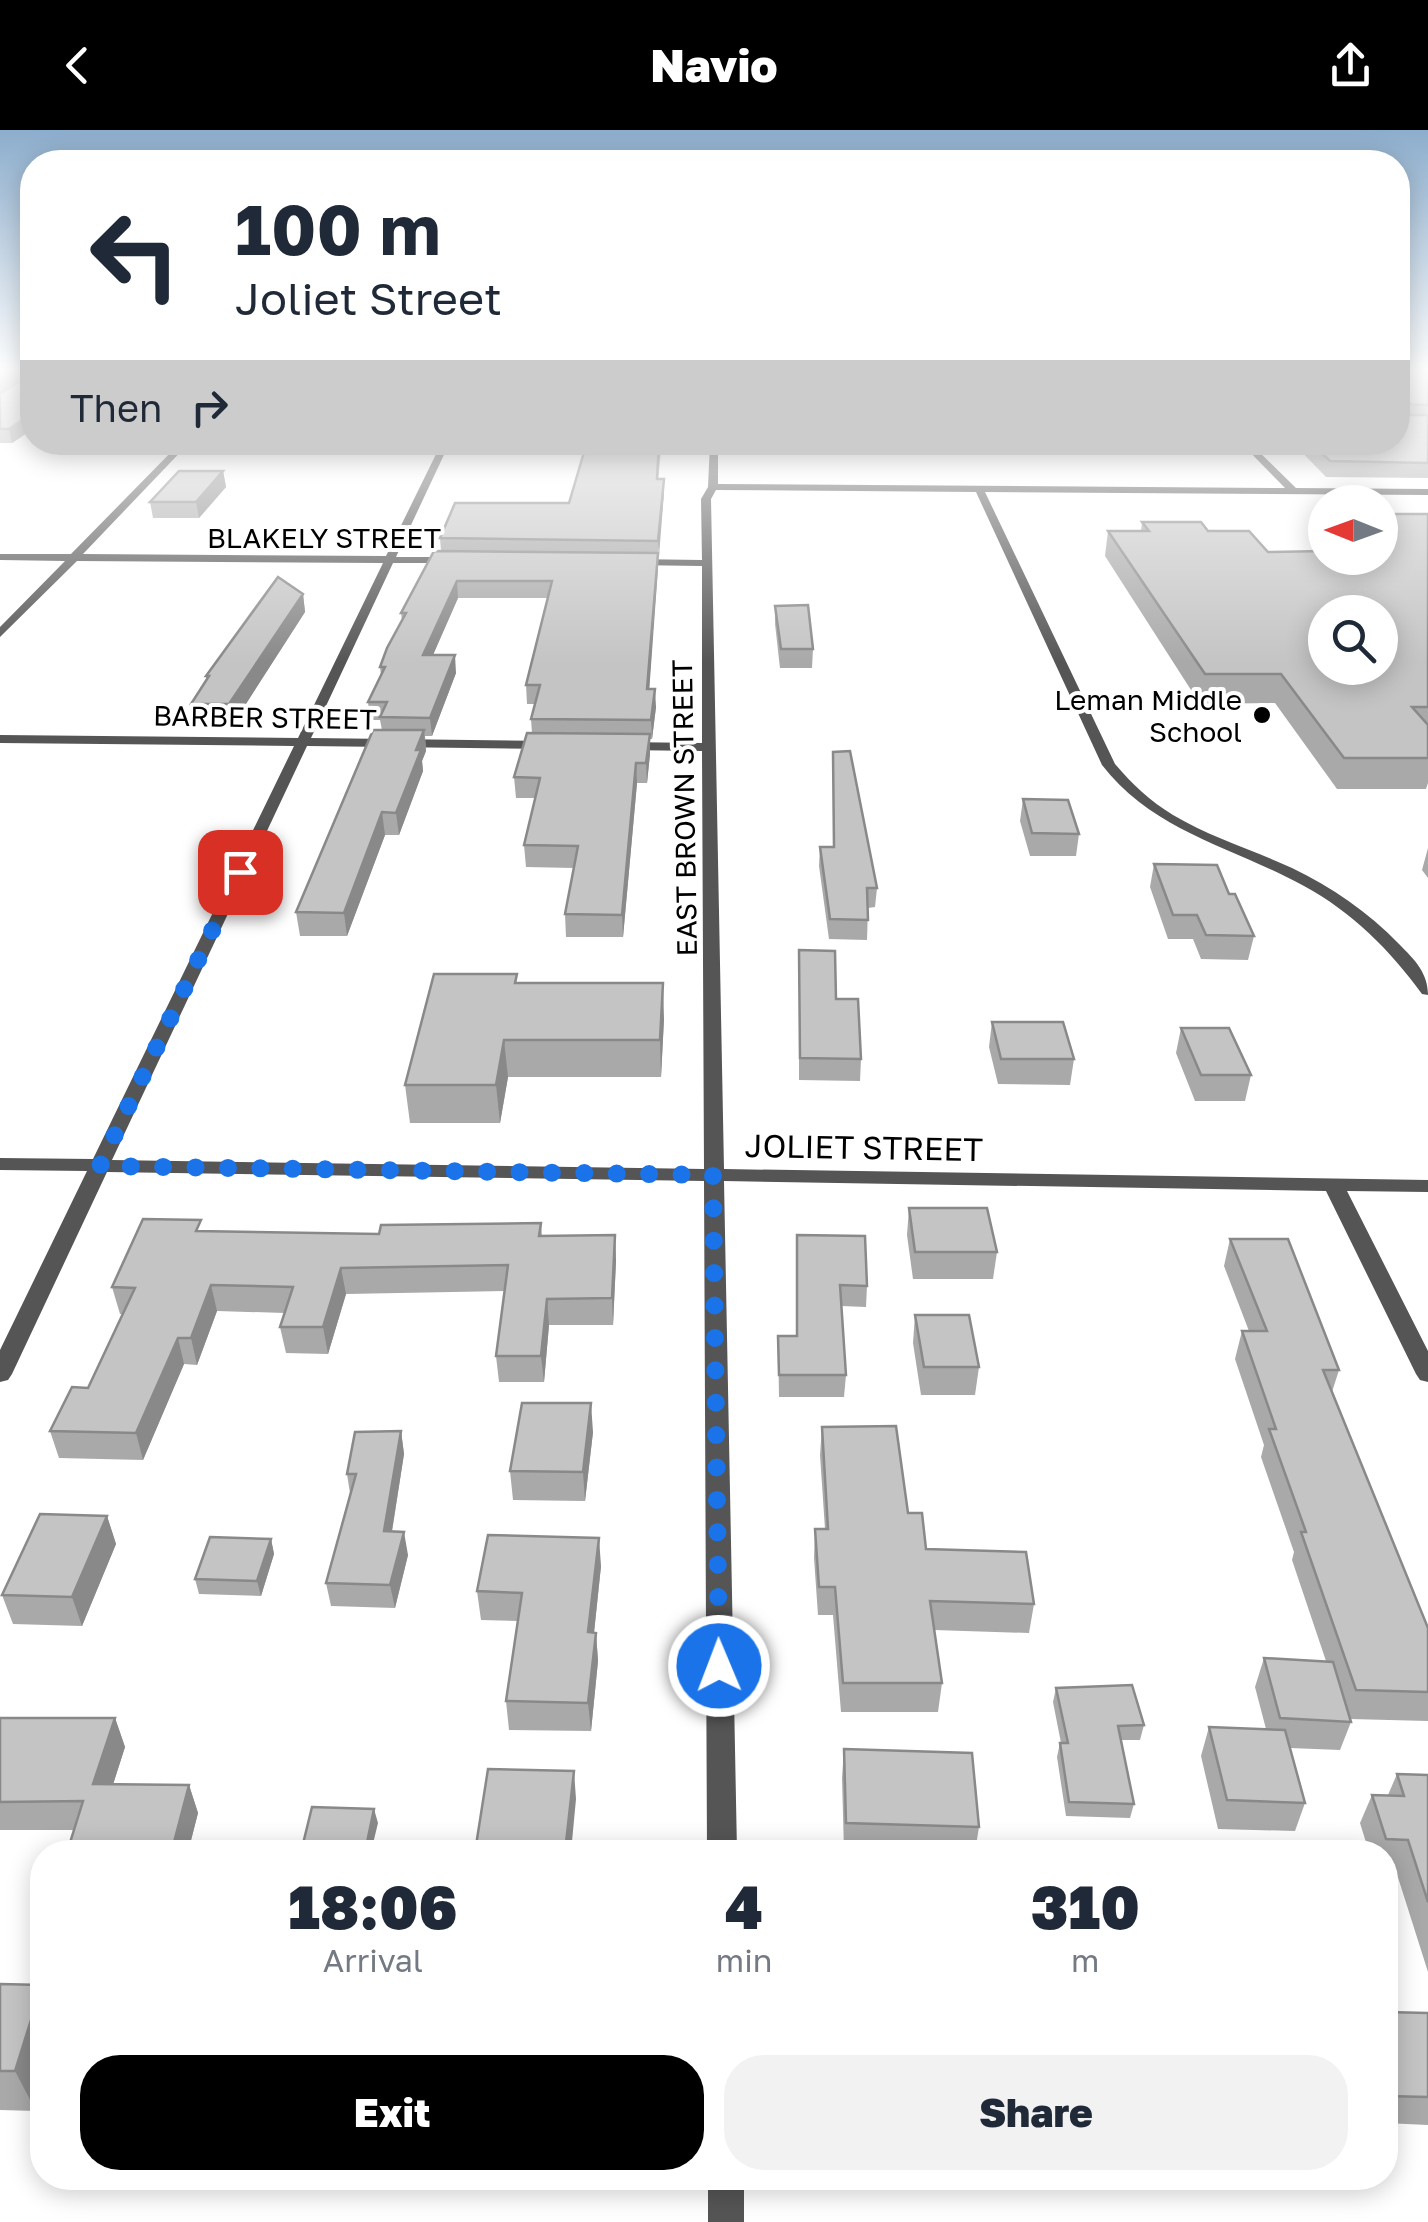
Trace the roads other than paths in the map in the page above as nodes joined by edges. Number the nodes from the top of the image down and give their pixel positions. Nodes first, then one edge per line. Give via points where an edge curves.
1 (160, 469) edge
2 (433, 469) edge
3 (713, 469) edge
4 (1271, 469) edge
5 (713, 487) junction
6 (979, 489) junction
7 (1293, 491) junction
8 (1428, 492) edge
9 (0, 556) edge
10 (74, 558) junction
11 (390, 560) junction
12 (469, 560) edge
13 (620, 562) edge
14 (707, 562) junction
15 (0, 634) edge
16 (0, 739) edge
17 (302, 742) junction
18 (562, 745) edge
19 (598, 746) edge
20 (709, 747) junction
21 (1428, 990) edge
22 (0, 1164) edge
23 (100, 1166) junction
24 (713, 1175) junction
25 (1333, 1184) junction
26 (1428, 1186) edge
27 (0, 1374) edge
28 (1428, 1374) edge
29 (722, 1840) edge
30 (726, 2190) edge
31 (726, 2222) edge

1 - 10 street
2 - 11 street
3 - 5 street, EAST BROWN STREET
4 - 7 street
5 - 6 street
5 - 14 street, EAST BROWN STREET via 706,499
6 - 7 street
6 - 21 street via 1121,782 1186,829 1288,872 1357,913 1390,941
7 - 8 street
9 - 10 street, BLAKELY STREET
10 - 11 street, BLAKELY STREET
10 - 15 street
11 - 12 street, BLAKELY STREET
11 - 17 street
13 - 14 street
14 - 20 street, EAST BROWN STREET
16 - 17 street, BARBER STREET
17 - 18 street, BARBER STREET
17 - 23 street
19 - 20 street
20 - 24 street, EAST BROWN STREET
22 - 23 street, JOLIET STREET
23 - 24 street, JOLIET STREET
23 - 27 street
24 - 25 street, JOLIET STREET
24 - 29 street, EAST BROWN STREET
25 - 26 street, JOLIET STREET
25 - 28 street
30 - 31 street

